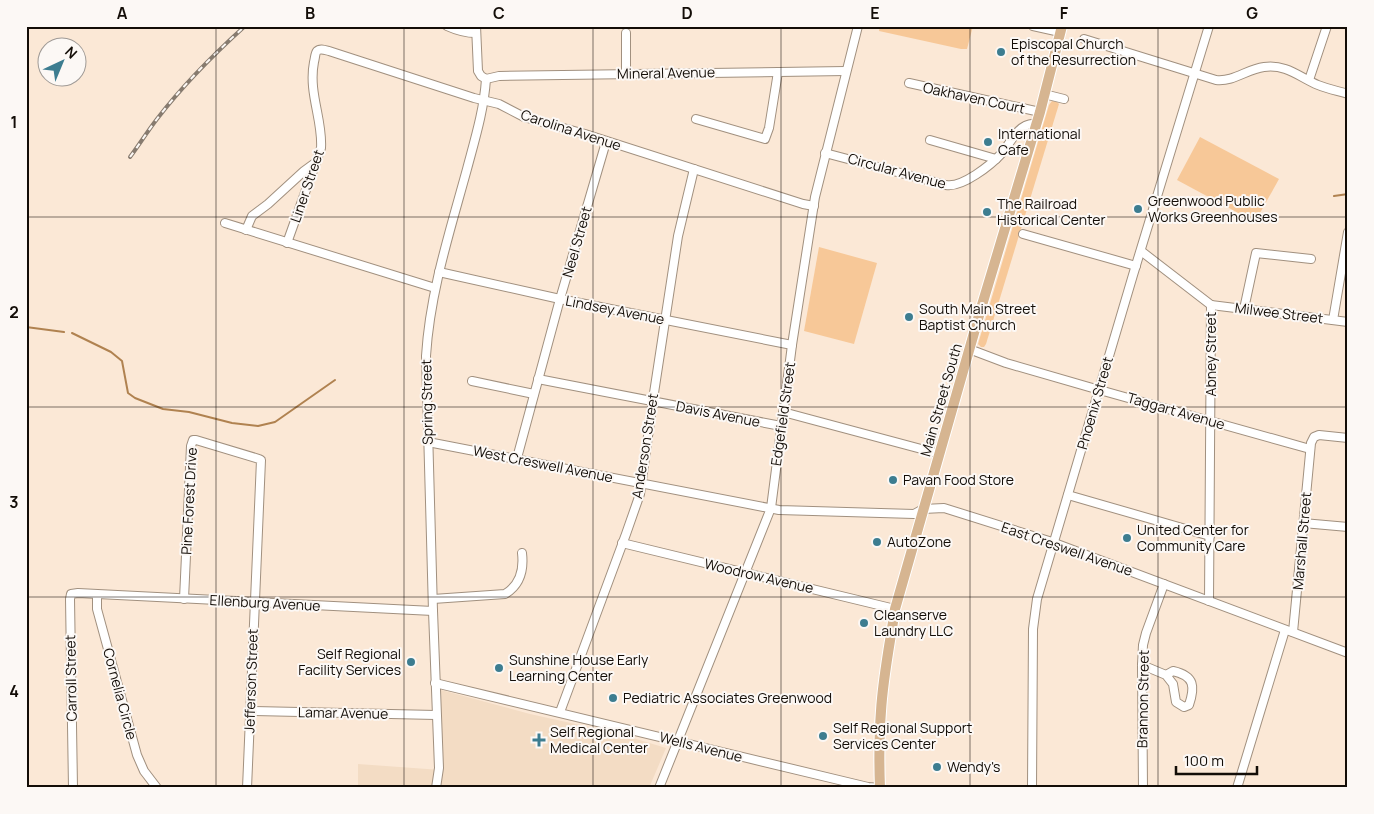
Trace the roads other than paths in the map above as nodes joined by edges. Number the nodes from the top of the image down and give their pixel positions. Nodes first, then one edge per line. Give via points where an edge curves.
1 (447, 26) edge
2 (858, 26) edge
3 (1032, 26) edge
4 (1209, 26) edge
5 (1326, 26) edge
6 (1061, 29) edge
7 (476, 30) edge
8 (626, 33) dead end
9 (1084, 39) dead end
10 (329, 51) joint
11 (846, 71) junction
12 (778, 72) junction
13 (1195, 73) junction
14 (626, 74) junction
15 (486, 79) junction
16 (1309, 80) junction
17 (909, 84) dead end
18 (1044, 94) junction
19 (1348, 94) edge
20 (1064, 98) dead end
21 (484, 100) junction
22 (1040, 112) junction
23 (696, 118) dead end
24 (1036, 123) junction
25 (930, 140) dead end
26 (606, 142) junction
27 (826, 153) junction
28 (996, 158) junction
29 (315, 163) junction
30 (694, 169) junction
31 (814, 206) junction
32 (225, 223) dead end
33 (246, 230) junction
34 (1348, 232) edge
35 (1023, 234) dead end
36 (287, 243) junction
37 (1141, 250) junction
38 (1311, 259) dead end
39 (1136, 266) junction
40 (439, 272) junction
41 (435, 288) junction
42 (560, 299) junction
43 (1211, 305) junction
44 (1244, 309) junction
45 (665, 320) junction
46 (1333, 320) junction
47 (1348, 322) edge
48 (792, 345) junction
49 (969, 350) junction
50 (538, 379) junction
51 (472, 381) dead end
52 (1099, 390) junction
53 (534, 394) junction
54 (653, 401) junction
55 (783, 412) junction
56 (1211, 422) junction
57 (781, 426) junction
58 (1348, 438) edge
59 (428, 442) junction
60 (1310, 449) junction
61 (940, 454) junction
62 (257, 458) joint
63 (517, 458) junction
64 (642, 483) junction
65 (1068, 495) junction
66 (771, 508) junction
67 (923, 510) junction
68 (1303, 523) junction
69 (1348, 527) edge
70 (1210, 536) junction
71 (1054, 542) junction
72 (622, 543) junction
73 (522, 553) dead end
74 (745, 572) junction
75 (1164, 584) junction
76 (97, 595) junction
77 (184, 598) junction
78 (433, 600) junction
79 (1209, 601) junction
80 (254, 602) junction
81 (895, 609) junction
82 (432, 611) junction
83 (1289, 631) junction
84 (1348, 653) edge
85 (1142, 665) junction
86 (1166, 675) junction
87 (435, 683) junction
88 (250, 711) junction
89 (560, 712) junction
90 (436, 715) junction
91 (677, 742) junction
92 (74, 788) edge
93 (157, 788) edge
94 (247, 788) edge
95 (436, 788) edge
96 (659, 788) edge
97 (880, 788) edge
98 (1032, 788) edge
99 (1143, 788) edge
100 (1237, 788) edge

1 - 7 street via 465,33
2 - 11 street, Edgefield Street
3 - 6 street
4 - 13 street, Phoenix Street
5 - 16 street
6 - 18 main road, Main Street South
7 - 15 street, Spring Street via 478,71
8 - 14 street
9 - 13 street
10 - 21 street, Carolina Avenue
10 - 29 street, Liner Street via 317,51 313,66 321,140
11 - 12 street, Mineral Avenue
11 - 27 street, Edgefield Street
12 - 14 street, Mineral Avenue
12 - 23 street via 765,139
13 - 16 street via 1222,80 1274,66
13 - 37 street, Phoenix Street
14 - 15 street, Mineral Avenue via 499,76
15 - 21 street, Spring Street
16 - 19 street
17 - 22 street, Oakhaven Court
18 - 20 street
18 - 22 main road, Main Street South
21 - 26 street, Carolina Avenue via 500,104 524,117
21 - 40 street, Spring Street
22 - 24 main road, Main Street South
24 - 28 street, Circular Avenue via 1024,126
24 - 49 main road, Main Street South
25 - 28 street
26 - 30 street, Carolina Avenue
26 - 42 street, Neel Street
27 - 28 street, Circular Avenue via 949,186 960,183
27 - 31 street, Edgefield Street
29 - 33 street via 252,216
29 - 36 street, Liner Street
30 - 31 street, Carolina Avenue
30 - 45 street, Anderson Street via 678,236
31 - 48 street, Edgefield Street
32 - 33 street
33 - 36 street
34 - 46 street
35 - 39 street
36 - 41 street
37 - 39 street, Phoenix Street
37 - 43 street
38 - 44 street via 1256,253
39 - 52 street, Phoenix Street
40 - 41 street, Spring Street
40 - 42 street, Lindsey Avenue
41 - 59 street, Spring Street via 426,356
42 - 45 street, Lindsey Avenue
42 - 50 street, Neel Street
43 - 44 street, Milwee Street
43 - 56 street, Abney Street
44 - 46 street, Milwee Street
45 - 48 street, Lindsey Avenue
45 - 54 street, Anderson Street
46 - 47 street, Milwee Street
48 - 55 street, Edgefield Street
49 - 52 street, Taggart Avenue
49 - 61 main road, Main Street South
50 - 53 street, Neel Street
50 - 54 street, Davis Avenue
51 - 53 street
52 - 56 street, Taggart Avenue
52 - 65 street, Phoenix Street
53 - 63 street, Neel Street
54 - 57 street, Davis Avenue
54 - 64 street, Anderson Street
55 - 57 street, Edgefield Street
55 - 61 street
56 - 60 street, Taggart Avenue
56 - 70 street, Abney Street
57 - 66 street, Edgefield Street
58 - 60 street via 1316,436
59 - 63 street, West Creswell Avenue
59 - 78 street, Spring Street
60 - 68 street, Marshall Street
61 - 67 main road, Main Street South
62 - 77 street, Pine Forest Drive via 193,440
62 - 80 street, Jefferson Street via 261,464
63 - 64 street, West Creswell Avenue
64 - 66 street, West Creswell Avenue
64 - 72 street, Anderson Street
65 - 70 street
65 - 71 street, Phoenix Street
66 - 67 street, West Creswell Avenue via 914,514
66 - 74 street, Edgefield Street
67 - 71 street, East Creswell Avenue via 944,508
67 - 81 main road, Main Street South
68 - 69 street
68 - 83 street, Marshall Street
70 - 79 street, Abney Street
71 - 75 street, East Creswell Avenue
71 - 98 street, Phoenix Street via 1034,617
72 - 74 street, Woodrow Avenue
72 - 89 street, Anderson Street
73 - 78 street via 520,577 508,593
74 - 81 street, Woodrow Avenue
74 - 91 street, Edgefield Street
75 - 79 street, East Creswell Avenue
75 - 85 street, Brannon Street via 1146,632
76 - 77 street, Ellenburg Avenue
76 - 92 street, Carroll Street via 73,593 70,599
76 - 93 street, Cornelia Circle via 97,609 137,755 144,772
77 - 80 street, Ellenburg Avenue
78 - 82 street, Spring Street
79 - 83 street, East Creswell Avenue
80 - 82 street, Ellenburg Avenue
80 - 88 street, Jefferson Street
81 - 97 main road, Main Street South via 881,710
82 - 87 street, Spring Street
83 - 84 street, East Creswell Avenue
83 - 100 street, Marshall Street
85 - 86 street
85 - 99 street, Brannon Street
86 - 86 street via 1173,671 1182,673 1192,682 1189,705 1184,707 1176,702 1174,684
87 - 89 street, Wells Avenue
87 - 90 street, Spring Street
88 - 90 street, Lamar Avenue
88 - 94 street, Jefferson Street
89 - 91 street, Wells Avenue
90 - 95 street, Spring Street
91 - 96 street, Edgefield Street
91 - 97 street, Wells Avenue

